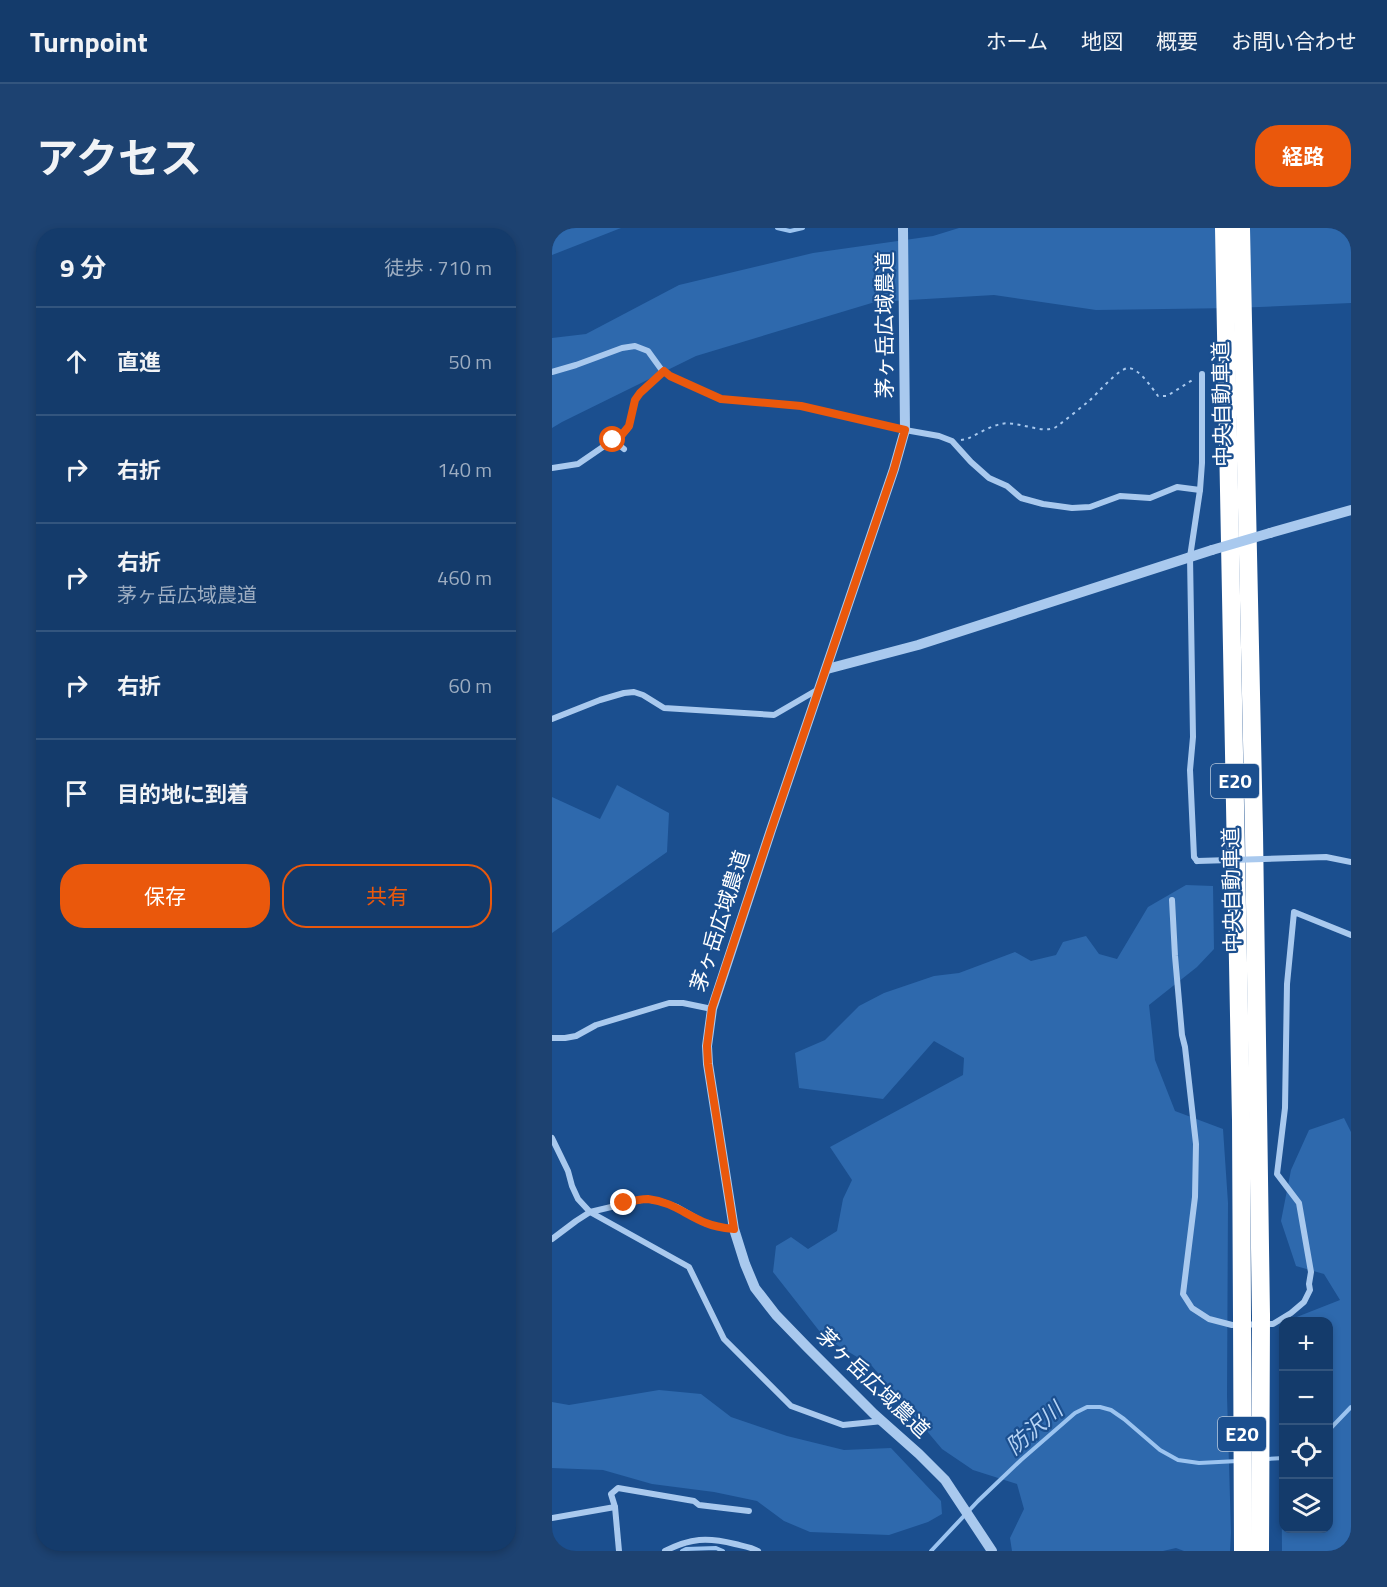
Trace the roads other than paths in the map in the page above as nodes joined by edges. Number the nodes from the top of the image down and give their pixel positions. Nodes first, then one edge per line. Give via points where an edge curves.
1 (903, 228) edge
2 (1233, 237) edge
3 (664, 371) junction
4 (552, 372) edge
5 (1202, 374) road end
6 (905, 430) junction
7 (616, 442) junction
8 (624, 449) dead end
9 (552, 468) edge
10 (1200, 490) junction
11 (1351, 510) edge
12 (1190, 557) junction
13 (827, 669) junction
14 (820, 688) junction
15 (552, 719) edge
16 (1351, 861) edge
17 (1172, 900) dead end
18 (1351, 935) edge
19 (712, 1008) junction
20 (552, 1038) edge
21 (552, 1138) edge
22 (590, 1212) junction
23 (734, 1229) junction
24 (552, 1239) edge
25 (883, 1421) junction
26 (615, 1507) junction
27 (749, 1511) dead end
28 (552, 1518) edge
29 (620, 1551) edge
30 (664, 1551) edge
31 (758, 1551) edge
32 (992, 1551) edge
33 (1243, 1551) edge
34 (1260, 1551) edge

1 - 6 street, 茅ヶ岳広域農道
2 - 33 highway, 中央自動車道 / E20, bridge
2 - 34 highway, 中央自動車道 / E20, bridge via 1254,833
3 - 4 street via 648,351 635,346
3 - 6 street via 721,399 801,406
3 - 7 street via 635,400 629,426
5 - 10 street
6 - 10 street via 952,441 989,478 1021,498 1043,504 1090,507 1120,496 1150,498 1177,487
6 - 13 street, 茅ヶ岳広域農道
7 - 8 street
7 - 9 street via 613,440 578,464
10 - 12 street
11 - 12 street, bridge
12 - 13 street via 918,645
12 - 16 street, bridge via 1194,857 1197,861 1326,856
13 - 14 street, 茅ヶ岳広域農道
14 - 15 street via 774,714 664,708 634,692 600,700
14 - 19 street, 茅ヶ岳広域農道
17 - 18 street via 1182,1035 1196,1144 1195,1197 1183,1294 1192,1308 1209,1319 1232,1325 1273,1324 1304,1302 1310,1290 1311,1272 1299,1203 1277,1174 1285,1108 1287,984 1294,912
19 - 20 street via 669,1003 596,1025 576,1036
19 - 23 street, 茅ヶ岳広域農道 via 708,1064
21 - 22 street via 578,1199
22 - 23 street via 645,1199 677,1207 705,1223
22 - 24 street
22 - 25 street via 689,1267 724,1339 791,1406 843,1425
23 - 25 street, 茅ヶ岳広域農道 via 755,1288 776,1315
25 - 32 street, 茅ヶ岳広域農道 via 945,1480
26 - 27 street via 611,1494 618,1488
26 - 28 street
26 - 29 street
30 - 31 street via 699,1539

